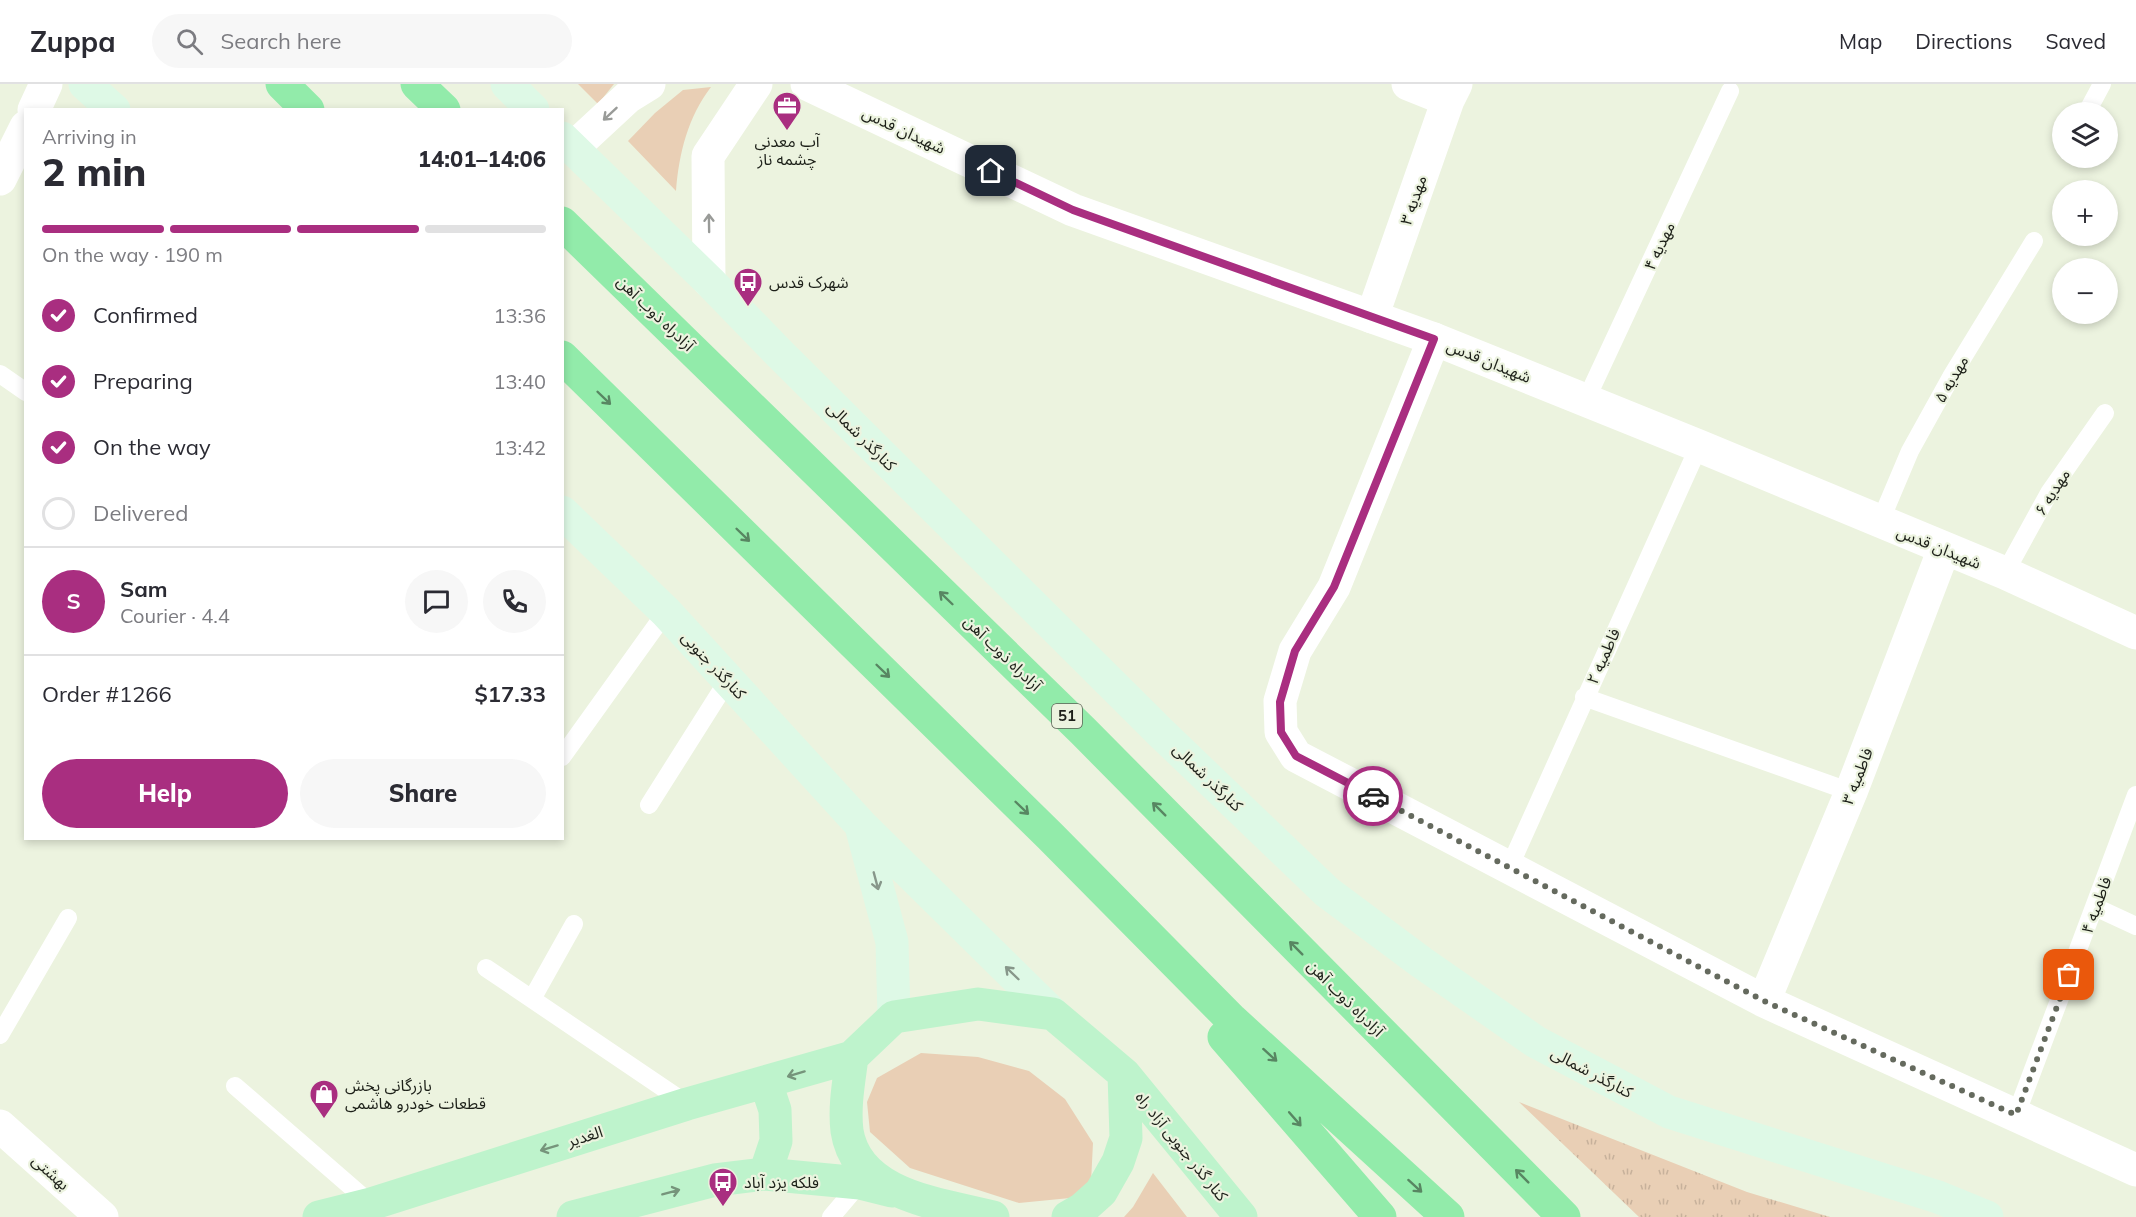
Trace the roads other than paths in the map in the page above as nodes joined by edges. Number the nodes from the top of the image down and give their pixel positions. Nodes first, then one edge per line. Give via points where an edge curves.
1 (46, 84) edge
2 (85, 84) edge
3 (282, 84) edge
4 (417, 84) edge
5 (507, 84) edge
6 (649, 84) edge
7 (756, 84) edge
8 (807, 84) edge
9 (1408, 84) edge
10 (2102, 84) edge
11 (1731, 91) dead end
12 (1452, 92) edge
13 (2092, 102) edge
14 (35, 108) edge
15 (112, 108) edge
16 (306, 108) edge
17 (442, 108) edge
18 (531, 108) edge
19 (24, 131) edge
20 (568, 143) edge
21 (0, 179) edge
22 (564, 226) edge
23 (2034, 241) dead end
24 (709, 281) junction
25 (1372, 317) junction
26 (1434, 339) junction
27 (564, 359) edge
28 (0, 374) edge
29 (24, 391) edge
30 (1586, 400) junction
31 (2105, 413) dead end
32 (1699, 446) junction
33 (564, 514) edge
34 (1880, 522) junction
35 (1944, 549) junction
36 (2005, 573) junction
37 (666, 612) junction
38 (2136, 633) edge
39 (728, 680) junction
40 (1584, 697) junction
41 (564, 755) edge
42 (1851, 792) junction
43 (2136, 795) edge
44 (649, 805) dead end
45 (861, 825) junction
46 (1050, 836) junction
47 (1509, 868) junction
48 (2095, 907) junction
49 (68, 918) dead end
50 (574, 924) dead end
51 (2136, 926) edge
52 (486, 968) dead end
53 (531, 999) junction
54 (1764, 1001) junction
55 (1053, 1014) junction
56 (894, 1017) junction
57 (0, 1035) edge
58 (852, 1057) junction
59 (1124, 1074) junction
60 (766, 1083) junction
61 (235, 1086) dead end
62 (687, 1104) junction
63 (2016, 1115) junction
64 (0, 1126) edge
65 (2136, 1170) edge
66 (765, 1174) junction
67 (860, 1183) junction
68 (897, 1192) junction
69 (371, 1204) junction
70 (634, 1211) edge
71 (102, 1217) edge
72 (319, 1217) edge
73 (573, 1217) edge
74 (831, 1217) edge
75 (993, 1217) edge
76 (1068, 1217) edge
77 (1241, 1217) edge
78 (1380, 1217) edge
79 (1448, 1217) edge
80 (1564, 1217) edge
81 (1987, 1217) edge

1 - 14 street
2 - 15 main road
3 - 16 highway
4 - 17 highway
5 - 18 main road
6 -> 20 street
24 -> 7 street via 708,156
8 - 25 street, شهیدان قدس via 1073,210
9 - 12 street
10 - 13 lane
11 - 30 lane, مهدیه ۴
12 - 25 street, مهدیه ۳
19 - 21 street
20 - 24 main road, کنارگذر شمالی
80 -> 22 highway, آزادراه ذوب آهن / 51 via 1083,731
23 - 34 lane, مهدیه ۵ via 1910,451
24 - 81 main road, کنارگذر شمالی via 1160,732 1327,892 1421,962 1536,1042 1669,1112 1938,1197
25 - 26 street, شهیدان قدس
26 - 30 street, شهیدان قدس
26 - 47 street via 1334,587 1295,651 1280,702 1281,732 1296,756
27 -> 46 highway
28 - 29 lane
30 - 32 street, شهیدان قدس
31 - 36 lane, مهدیه ۶ via 2049,493
32 - 34 street, شهیدان قدس
32 - 40 lane, فاطمیه ۲
33 - 37 main road, کنارگذر جنوبی
34 - 35 street, شهیدان قدس
35 - 36 street, شهیدان قدس
35 - 42 street, فاطمیه ۳
36 - 38 street, شهیدان قدس
37 - 39 main road, کنارگذر جنوبی
37 - 41 lane
39 - 44 lane
39 - 45 main road, کنارگذر جنوبی
40 - 42 lane
40 - 47 lane, فاطمیه ۲
42 - 54 street, فاطمیه ۳
43 - 48 lane, فاطمیه ۴
55 -> 45 main road, کنارگذر جنوبی
45 -> 56 main road via 892,942
46 -> 78 highway
46 -> 79 highway via 1232,1020
47 - 54 street
48 - 51 lane
48 - 63 lane, فاطمیه ۴
49 - 57 lane
50 - 53 lane
52 - 53 lane
53 - 62 lane
54 - 63 street
55 - 56 main road via 978,1004
55 - 59 main road
56 - 58 main road
58 -> 60 main road, الغدیر
58 - 68 main road via 848,1132 857,1157 874,1178
59 - 76 main road via 1126,1138 1118,1162 1101,1192
59 - 77 main road, کنار گذر جنوبی آزاد راه
60 - 62 main road, الغدیر
60 - 66 main road via 775,1110 776,1141
61 - 69 lane
62 -> 69 main road, الغدیر
63 - 65 street
64 - 71 street, بهشتی
66 - 67 main road
70 -> 66 main road via 715,1180
67 - 68 main road
67 - 74 lane
68 - 75 main road
69 - 72 main road, الغدیر
70 - 73 main road

